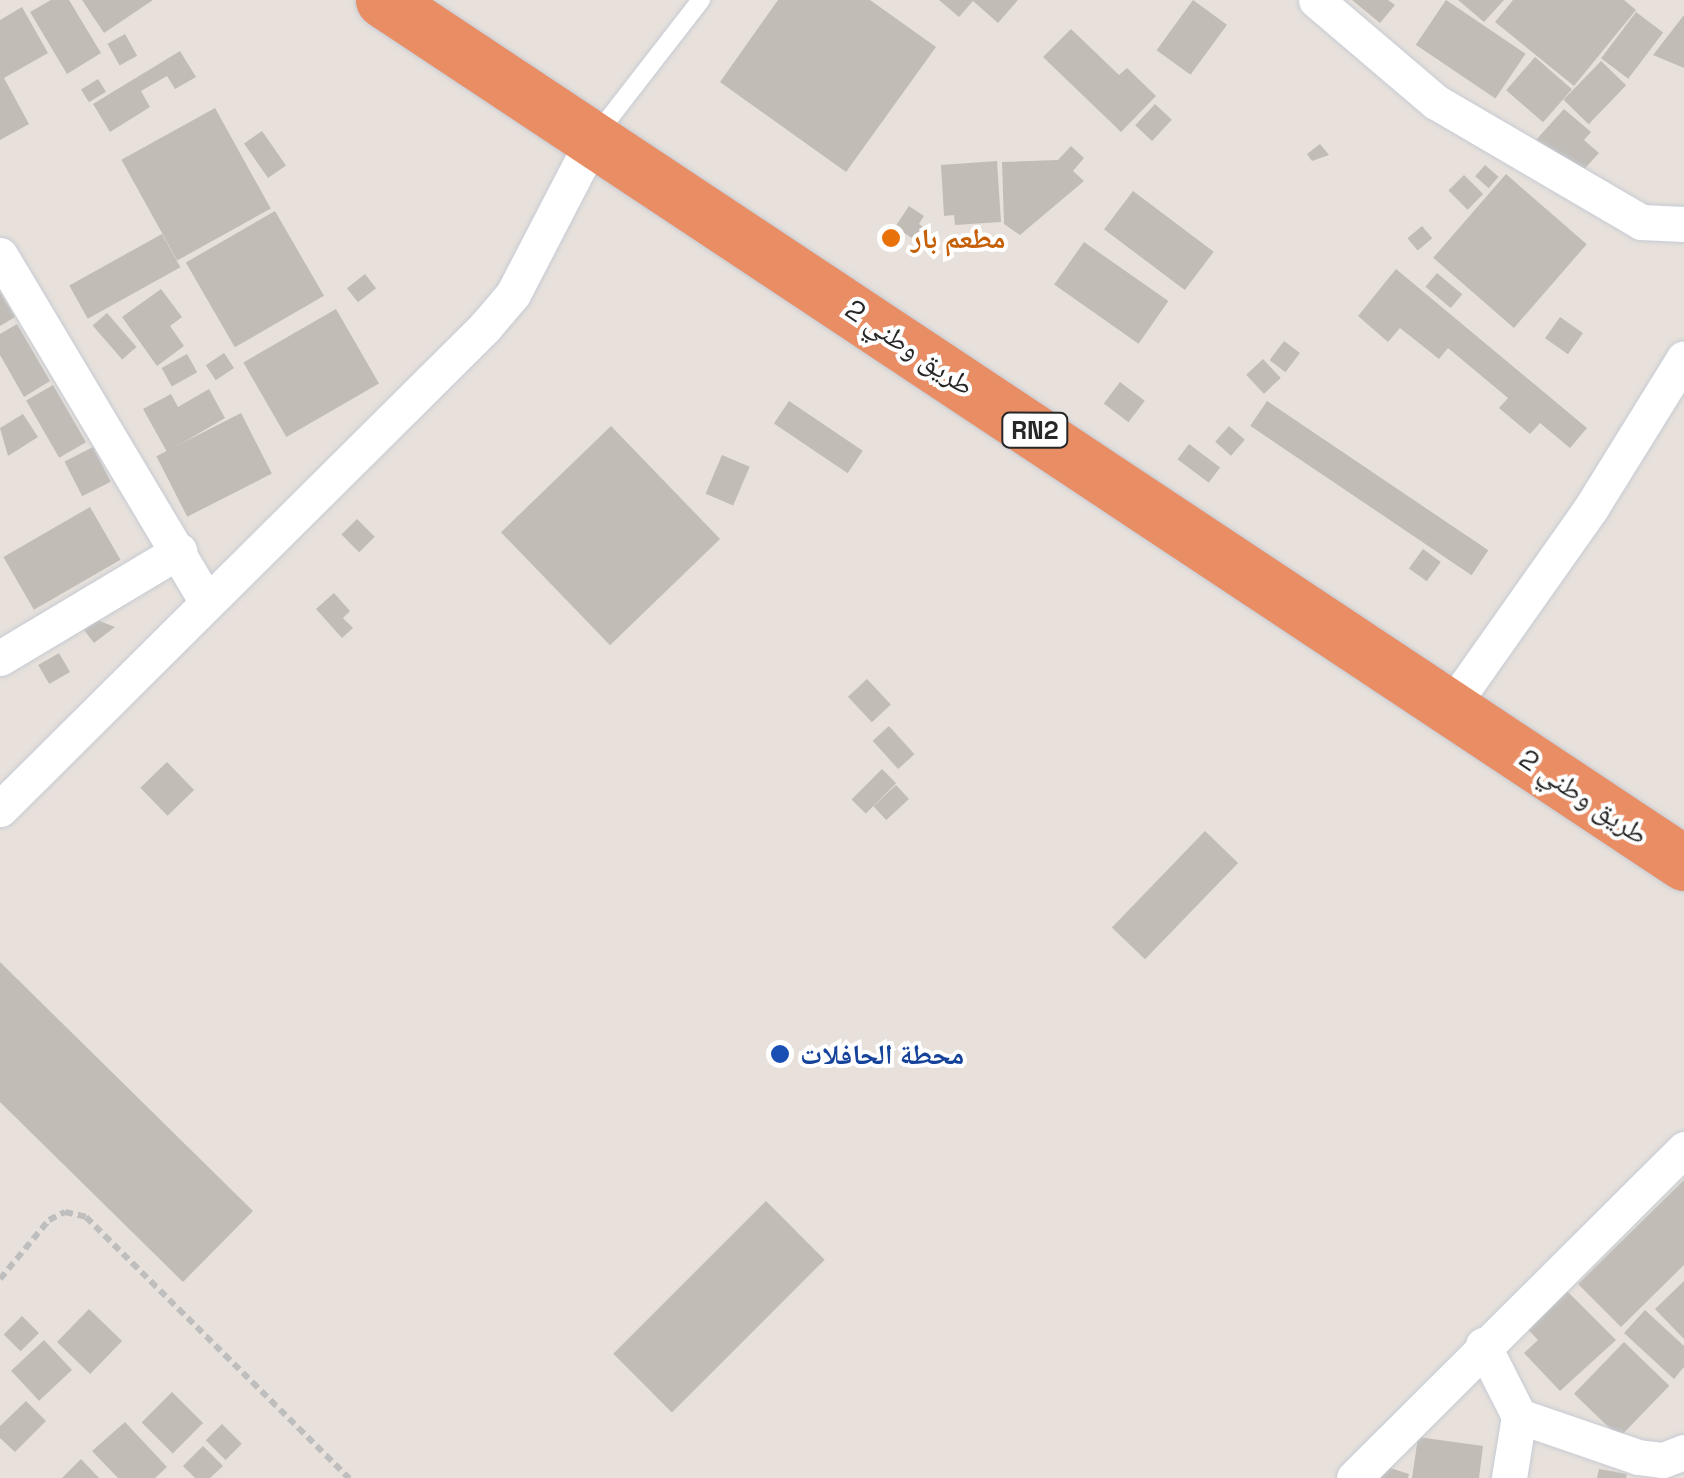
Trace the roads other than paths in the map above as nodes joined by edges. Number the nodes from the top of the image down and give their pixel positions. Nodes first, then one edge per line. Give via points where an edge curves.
1 (383, 0) edge
2 (702, 0) edge
3 (1316, 0) edge
4 (596, 136) junction
5 (1684, 224) edge
6 (0, 255) edge
7 (1684, 358) edge
8 (179, 552) junction
9 (206, 600) junction
10 (0, 658) edge
11 (1450, 708) junction
12 (0, 809) edge
13 (1684, 863) edge
14 (1684, 1149) edge
15 (1482, 1345) junction
16 (1519, 1416) junction
17 (1684, 1452) edge
18 (1354, 1478) edge
19 (1509, 1478) edge

1 - 4 highway, طريق وطني 2 / RN2
2 - 4 lane
3 - 5 street via 1436,102 1510,148 1641,222
4 - 9 street via 514,294
4 - 11 highway, طريق وطني 2 / RN2
6 - 8 street
7 - 11 street via 1591,508
8 - 9 street
8 - 10 street
9 - 12 street
11 - 13 highway, طريق وطني 2 / RN2
14 - 15 street
15 - 16 street
15 - 18 street
16 - 17 street via 1638,1458 1663,1460
16 - 19 street

